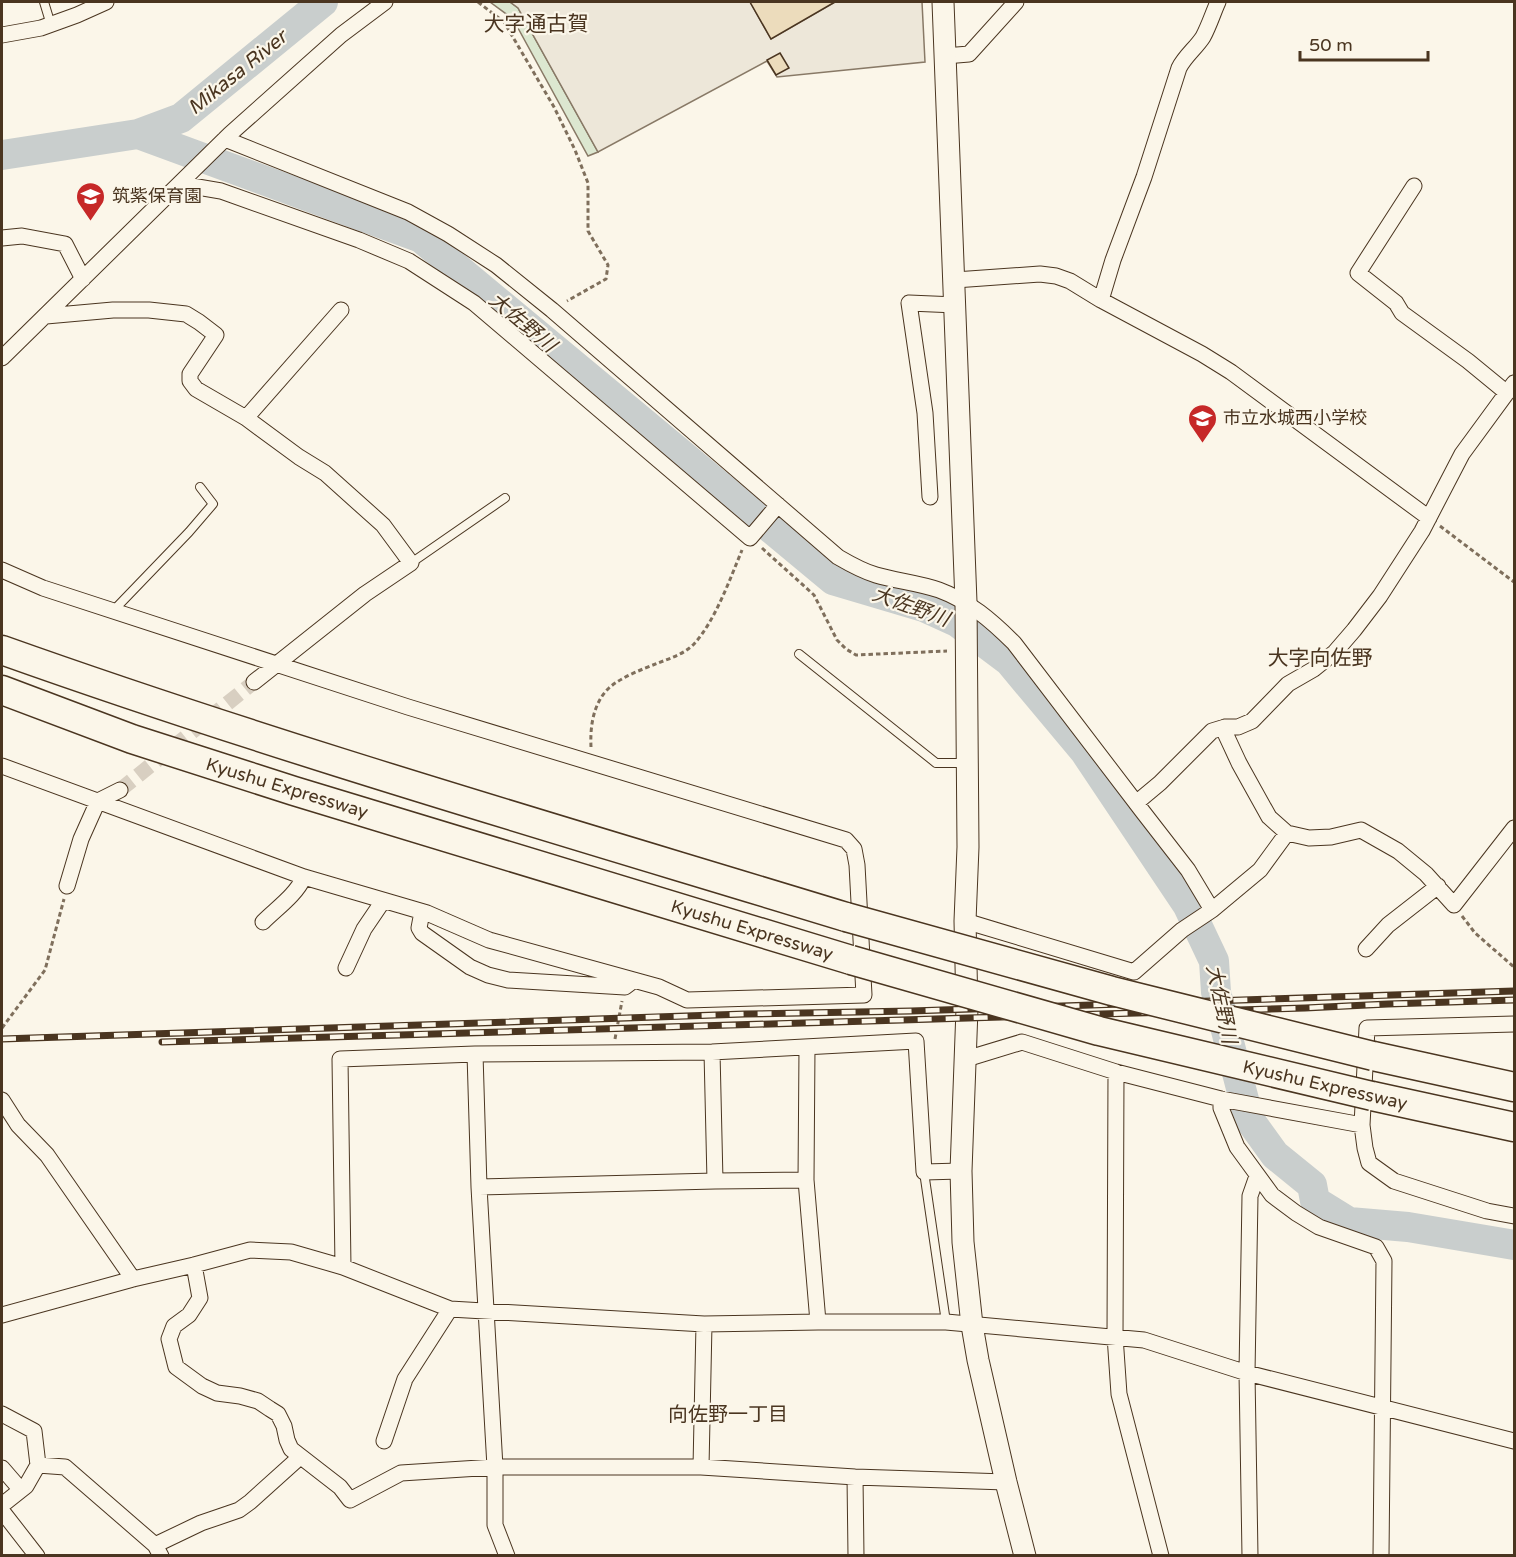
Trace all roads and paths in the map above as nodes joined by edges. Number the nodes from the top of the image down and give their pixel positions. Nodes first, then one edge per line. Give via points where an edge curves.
1 (44, 2) edge
2 (106, 2) edge
3 (385, 2) edge
4 (478, 2) edge
5 (943, 2) edge
6 (1016, 2) edge
7 (1218, 2) edge
8 (51, 25) junction
9 (2, 35) edge
10 (945, 56) junction
11 (223, 141) junction
12 (182, 181) junction
13 (1414, 186) dead end
14 (2, 238) edge
15 (83, 279) junction
16 (955, 280) junction
17 (1101, 300) junction
18 (956, 305) junction
19 (341, 310) dead end
20 (552, 310) junction
21 (46, 316) junction
22 (2, 358) edge
23 (1511, 388) edge
24 (246, 418) junction
25 (200, 487) dead end
26 (930, 497) dead end
27 (505, 498) dead end
28 (778, 505) junction
29 (1429, 518) junction
30 (750, 538) junction
31 (411, 564) junction
32 (2, 570) edge
33 (1515, 582) edge
34 (966, 602) junction
35 (113, 611) junction
36 (2, 650) edge
37 (966, 650) junction
38 (799, 654) dead end
39 (277, 664) junction
40 (254, 682) tunnel mouth
41 (2, 690) edge
42 (1225, 727) junction
43 (967, 763) junction
44 (595, 764) junction
45 (2, 766) edge
46 (120, 790) tunnel mouth
47 (98, 801) junction
48 (1136, 803) junction
49 (1515, 828) edge
50 (1287, 832) junction
51 (304, 877) junction
52 (68, 886) joint
53 (1438, 886) junction
54 (383, 900) junction
55 (852, 905) junction
56 (1454, 905) junction
57 (1212, 910) junction
58 (422, 912) junction
59 (965, 921) junction
60 (263, 922) dead end
61 (1366, 949) dead end
62 (1515, 967) edge
63 (346, 968) dead end
64 (629, 983) junction
65 (1515, 1024) edge
66 (2, 1028) edge
67 (807, 1048) junction
68 (712, 1052) junction
69 (613, 1053) junction
70 (475, 1054) junction
71 (966, 1059) junction
72 (1116, 1072) junction
73 (1515, 1087) edge
74 (1221, 1099) junction
75 (2, 1100) edge
76 (1362, 1125) junction
77 (1515, 1127) edge
78 (960, 1171) junction
79 (924, 1172) junction
80 (1257, 1176) junction
81 (806, 1180) junction
82 (715, 1181) junction
83 (479, 1187) junction
84 (1515, 1216) edge
85 (194, 1265) junction
86 (343, 1267) junction
87 (133, 1279) junction
88 (450, 1309) junction
89 (485, 1310) junction
90 (2, 1315) edge
91 (818, 1322) junction
92 (946, 1322) junction
93 (704, 1324) junction
94 (972, 1325) junction
95 (1115, 1336) junction
96 (1247, 1373) junction
97 (1382, 1407) junction
98 (2, 1414) edge
99 (384, 1441) dead end
100 (1515, 1441) edge
101 (300, 1457) junction
102 (38, 1465) junction
103 (495, 1467) junction
104 (701, 1467) junction
105 (2, 1468) edge
106 (855, 1477) junction
107 (1006, 1482) junction
108 (21, 1490) junction
109 (2, 1505) edge
110 (2, 1511) edge
111 (158, 1550) edge
112 (37, 1556) edge
113 (507, 1556) edge
114 (856, 1556) edge
115 (1025, 1556) edge
116 (1161, 1556) edge
117 (1250, 1556) edge
118 (1381, 1556) edge

1 - 8 lane
2 - 8 street
3 - 11 street via 341,35
4 - 20 path via 504,22 554,107 588,183 588,231 608,265 606,279
5 - 10 street
6 - 10 street via 969,54
7 - 17 street via 1202,39 1179,68
8 - 9 street
10 - 16 street
11 - 12 street
11 - 20 street via 408,212 495,265
12 - 15 street
12 - 30 street via 221,191 409,261 474,303
13 - 23 street via 1358,273 1396,303 1402,313
14 - 15 street via 22,236 65,244
15 - 21 street
16 - 17 street via 1056,276
16 - 18 street
17 - 29 street via 1231,372
18 - 26 street via 909,303 925,413
18 - 34 street
19 - 24 street
20 - 28 street
21 - 22 street
21 - 24 street via 113,310 186,314 216,335 190,374 190,381 196,389
23 - 29 street via 1462,454
24 - 31 street via 325,473 383,525
25 - 35 lane via 213,504
27 - 31 lane
28 - 30 street
28 - 34 street via 852,566 939,590
29 - 33 path
29 - 42 street via 1380,596 1335,652 1288,684 1252,721
30 - 37 path via 814,595 846,650 856,655
30 - 44 path via 714,614 694,644 680,655 632,674 609,688 597,705 590,746
31 - 39 street via 365,594
32 - 35 street
34 - 37 street
34 - 48 street via 1014,643
35 - 39 street
36 - 55 highway via 308,753
37 - 43 street
38 - 43 lane via 936,763
39 - 40 street
39 - 44 street
41 - 77 highway, Kyushu Expressway, bridge via 132,739 294,791 851,960 1099,1031
42 - 48 street via 1212,731
42 - 50 street via 1239,763 1269,817
43 - 59 street
44 - 55 street via 846,840 854,849 857,865
45 - 47 street
46 - 47 street
47 - 51 street
47 - 52 street via 81,839
48 - 57 street via 1188,870
49 - 56 street
50 - 53 street via 1309,838 1361,830 1398,851
50 - 57 street via 1260,870
51 - 54 street
51 - 60 street via 295,892
52 - 66 path via 45,970
53 - 56 street
53 - 61 street via 1388,925
54 - 58 street
54 - 63 street
55 - 64 street via 864,995 687,1000 659,987
55 - 73 highway, bridge via 1112,991
56 - 62 path via 1475,933
57 - 59 street via 1182,930 1134,972
58 - 64 street via 489,940
58 - 64 street via 418,928 422,933 488,975 508,980
59 - 71 street
64 - 69 path
65 - 76 street via 1367,1028
67 - 68 street
67 - 79 street via 916,1041
67 - 81 street
68 - 69 street
68 - 82 street
69 - 70 street
70 - 83 street
70 - 86 street via 340,1059
71 - 72 street via 1022,1042
71 - 78 street
72 - 74 street
72 - 95 street
74 - 76 street
74 - 80 street via 1237,1147
75 - 87 street via 18,1125 47,1155
76 - 84 street via 1369,1163 1394,1181
78 - 79 street
78 - 94 street
79 - 92 lane
80 - 96 street via 1250,1197
80 - 97 street via 1272,1195 1296,1213 1319,1227 1376,1247 1384,1261
81 - 82 street
81 - 91 street
82 - 83 street
83 - 89 street
85 - 86 street via 250,1250 291,1252
85 - 87 street
85 - 101 street via 200,1298 189,1316 174,1326 169,1339 177,1367 217,1393 258,1401 278,1414 291,1449
86 - 88 street
87 - 90 street
88 - 89 street
88 - 99 street via 405,1379
89 - 93 street
89 - 103 street
91 - 92 street
91 - 93 street
92 - 94 street
93 - 104 street
94 - 95 street
94 - 107 street
95 - 96 street via 1144,1340
95 - 116 street via 1119,1394
96 - 97 street
96 - 117 street
97 - 100 street
97 - 118 street
98 - 102 street via 34,1431
101 - 103 street via 340,1486 350,1500 401,1473
101 - 111 street via 239,1510 201,1523
102 - 108 street
102 - 111 street via 65,1467
103 - 104 street
103 - 113 street via 495,1525
104 - 106 street
105 - 108 street
106 - 107 street
106 - 114 street
107 - 115 street
108 - 109 street
110 - 112 street

